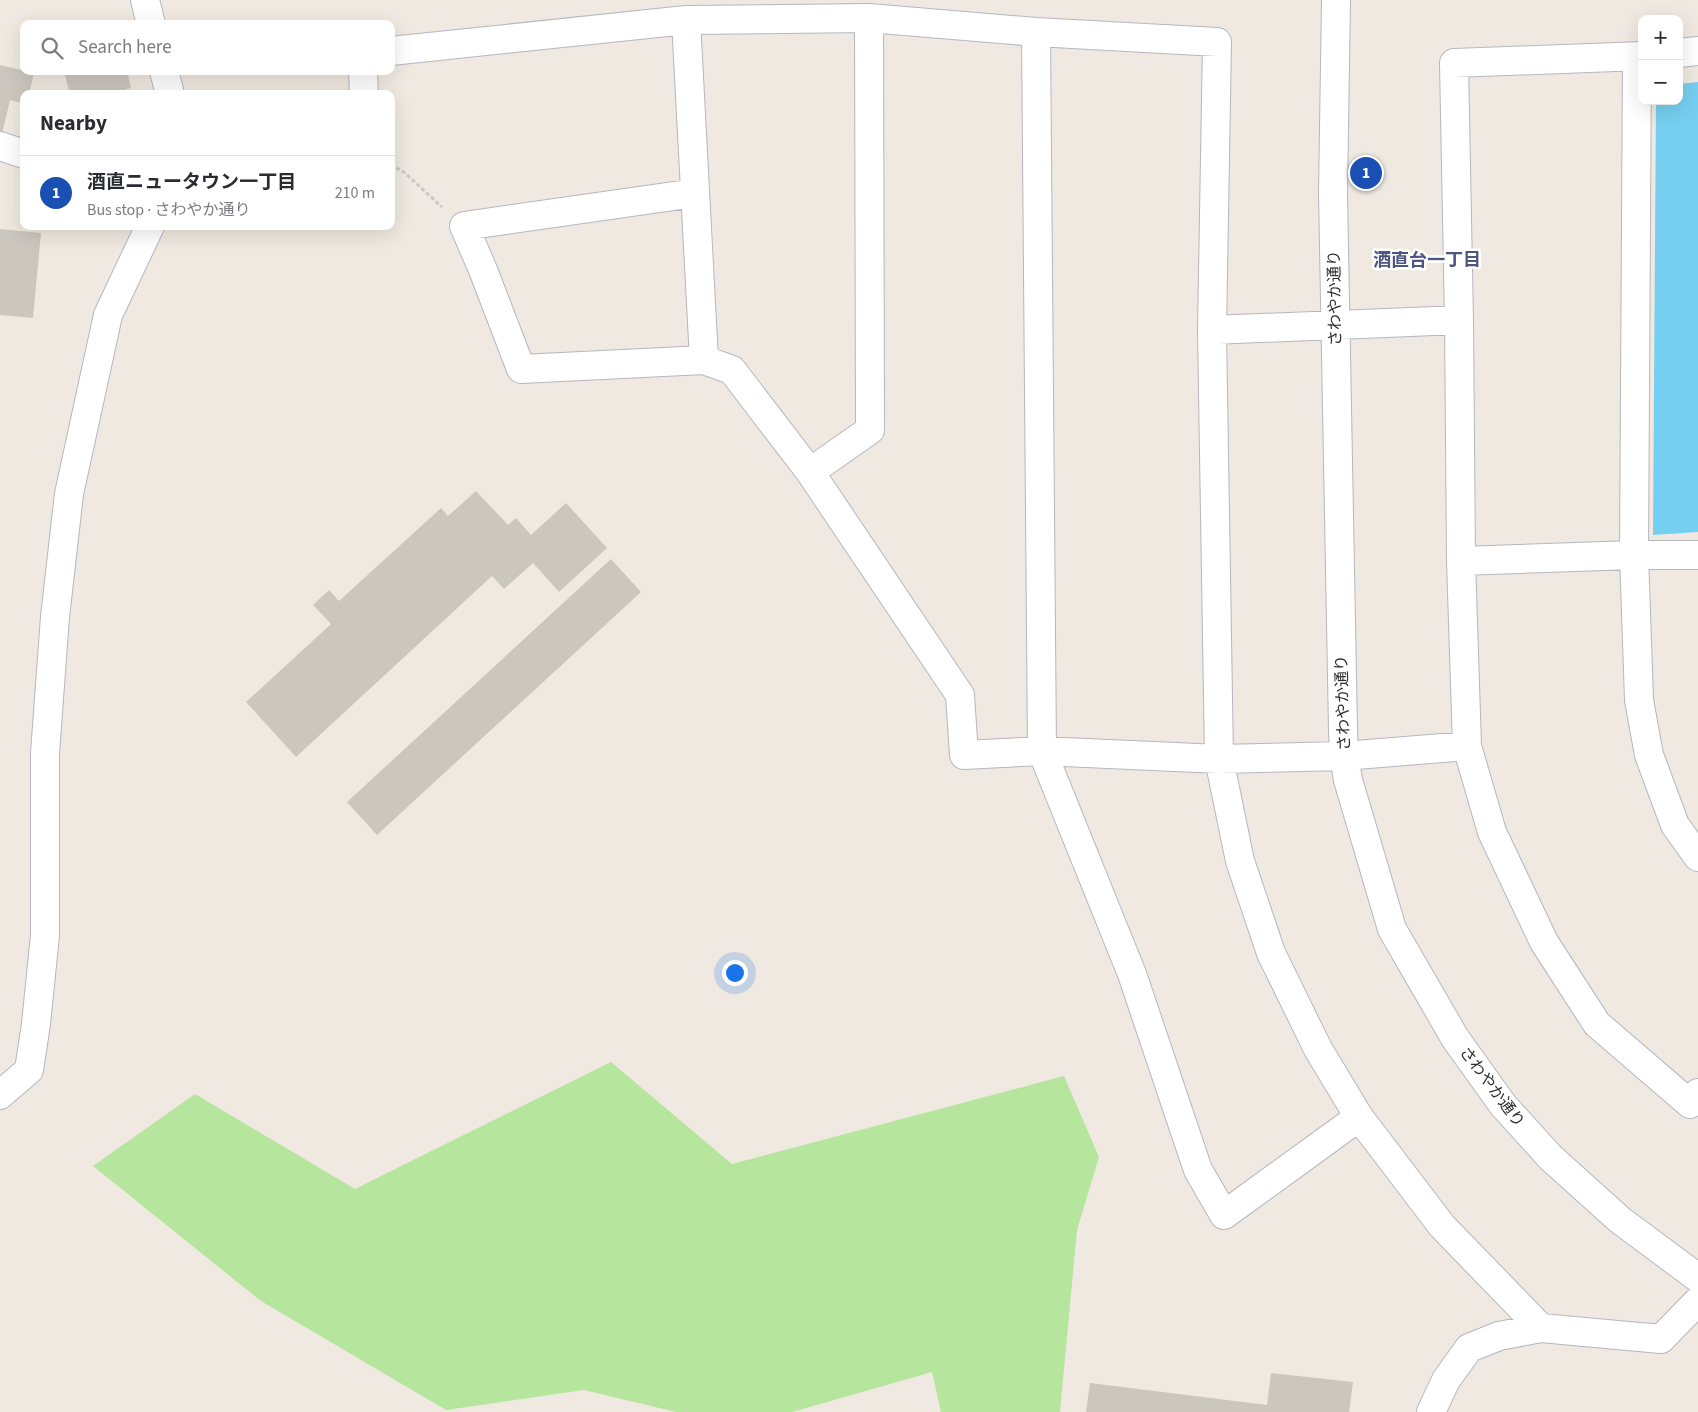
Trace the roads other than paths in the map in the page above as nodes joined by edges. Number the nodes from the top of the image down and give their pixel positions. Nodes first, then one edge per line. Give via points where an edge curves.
1 (145, 0) edge
2 (1336, 0) edge
3 (869, 18) junction
4 (150, 20) edge
5 (686, 20) junction
6 (1036, 32) junction
7 (395, 51) edge
8 (1698, 51) edge
9 (1683, 53) edge
10 (1638, 56) edge
11 (1640, 60) edge
12 (165, 75) edge
13 (363, 75) edge
14 (169, 90) edge
15 (364, 90) edge
16 (0, 146) edge
17 (20, 153) edge
18 (695, 193) junction
19 (148, 230) edge
20 (1459, 320) junction
21 (1335, 324) junction
22 (1212, 330) junction
23 (704, 360) junction
24 (810, 472) junction
25 (1634, 555) junction
26 (1698, 555) edge
27 (1461, 561) junction
28 (1467, 746) junction
29 (1042, 751) junction
30 (1344, 756) junction
31 (1219, 759) junction
32 (1698, 857) edge
33 (1698, 1093) edge
34 (0, 1095) edge
35 (1360, 1117) junction
36 (1698, 1278) edge
37 (1698, 1301) edge
38 (1541, 1328) junction
39 (1431, 1412) edge

1 - 4 street
2 - 21 street, さわやか通り
3 - 5 street
3 - 6 street
3 - 24 street via 870,430
5 - 7 street
5 - 18 street
6 - 22 street via 1217,42
6 - 29 street
8 - 9 street
10 - 20 street via 1454,63
11 - 25 street
12 - 14 street
13 - 15 street
16 - 17 street
18 - 23 street
18 - 23 street via 464,226 521,369
19 - 34 street via 108,315 69,494 55,617 45,754 45,935 36,1024 29,1070
20 - 21 street
20 - 27 street
21 - 22 street
21 - 30 street, さわやか通り
22 - 31 street
23 - 24 street via 732,370
24 - 29 street via 960,695 964,755
25 - 26 street
25 - 27 street
25 - 32 street via 1639,700 1650,755 1675,824
27 - 28 street
28 - 30 street
28 - 33 street via 1496,841 1544,942 1597,1024 1690,1104
29 - 31 street
29 - 35 street via 1132,974 1198,1170 1224,1215
30 - 31 street
30 - 36 street, さわやか通り via 1348,780 1392,928 1455,1038 1502,1105 1550,1157 1620,1220
31 - 35 street via 1240,861 1271,954 1318,1049
35 - 38 street via 1442,1226
37 - 38 street via 1661,1339
38 - 39 street via 1499,1336 1469,1348 1446,1380

